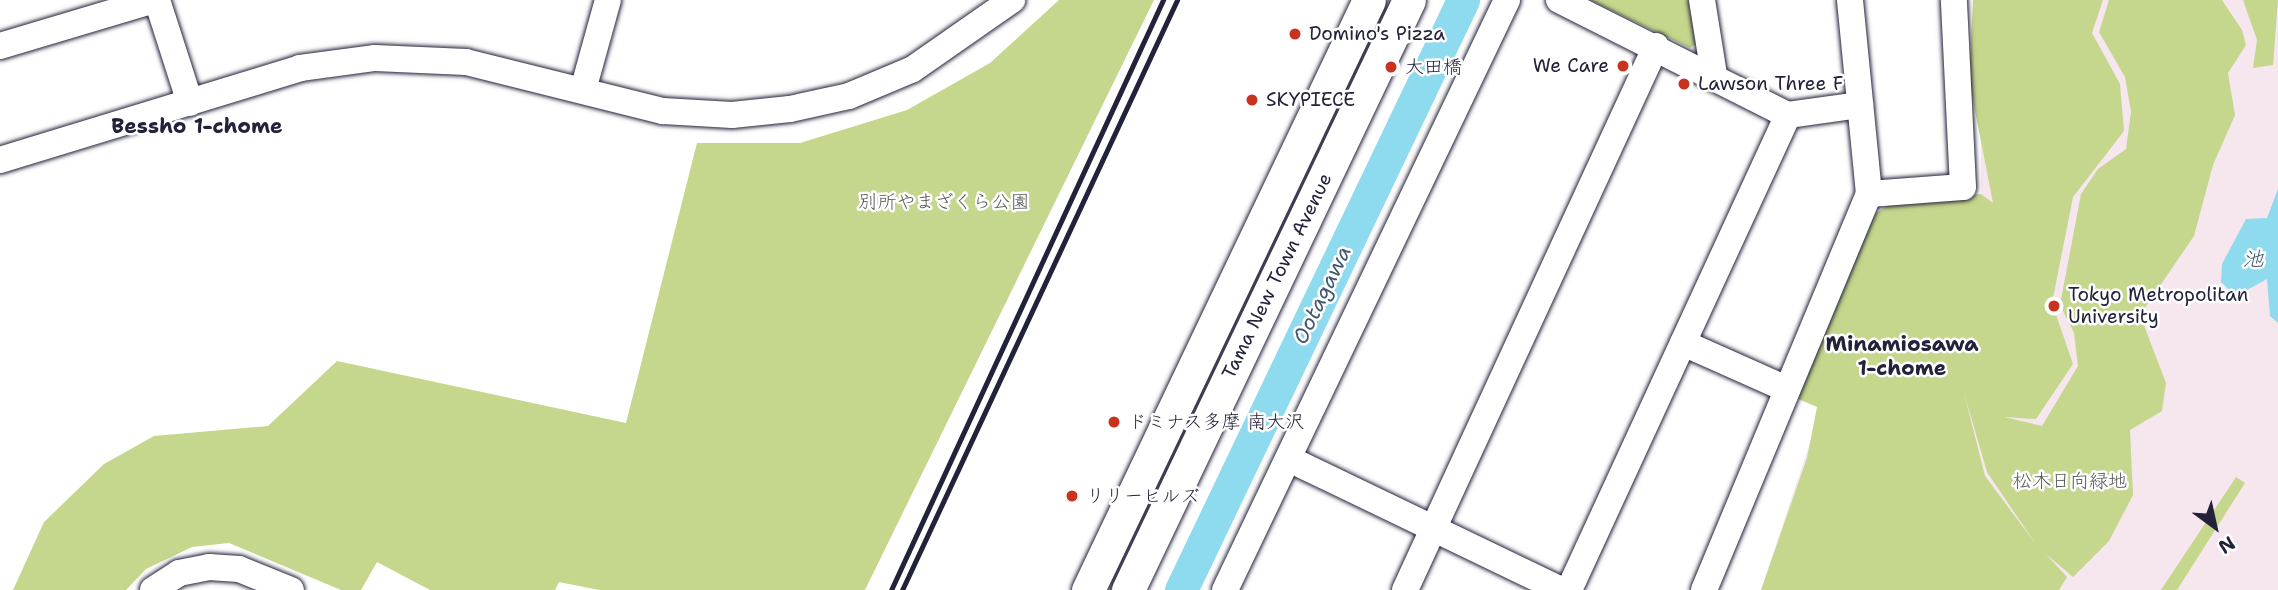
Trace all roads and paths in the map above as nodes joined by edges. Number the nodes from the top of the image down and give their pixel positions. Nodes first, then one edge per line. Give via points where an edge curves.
1 (156, 0) edge
2 (608, 0) edge
3 (1012, 0) edge
4 (1369, 0) edge
5 (1409, 0) edge
6 (1507, 0) edge
7 (1559, 0) edge
8 (1702, 0) edge
9 (1850, 0) edge
10 (1954, 0) edge
11 (0, 46) edge
12 (1656, 46) junction
13 (1714, 75) junction
14 (583, 90) junction
15 (190, 103) junction
16 (1860, 105) junction
17 (1788, 115) junction
18 (0, 160) edge
19 (1869, 194) junction
20 (1683, 343) junction
21 (1784, 388) junction
22 (1289, 459) junction
23 (1434, 529) junction
24 (153, 590) edge
25 (291, 590) edge
26 (1088, 590) edge
27 (1128, 590) edge
28 (1226, 590) edge
29 (1405, 590) edge
30 (1561, 590) edge
31 (1569, 590) edge
32 (1704, 590) edge

1 - 11 street
1 - 15 street
2 - 14 street
3 - 14 street via 964,39 913,69 812,105 749,115 695,114
4 - 26 main road, Tama New Town Avenue
5 - 27 main road, Tama New Town Avenue
6 - 22 street
7 - 12 street
8 - 13 street
9 - 16 street
10 - 19 street via 1963,187
12 - 13 street
12 - 23 street
13 - 17 street
14 - 15 street via 466,62 403,57 300,68
15 - 18 street
16 - 17 street
16 - 19 street
17 - 20 street
19 - 21 street
20 - 21 street
20 - 31 street
21 - 32 street
22 - 23 street
22 - 28 street
23 - 29 street
23 - 30 street
24 - 25 street via 179,573 209,567 239,569

